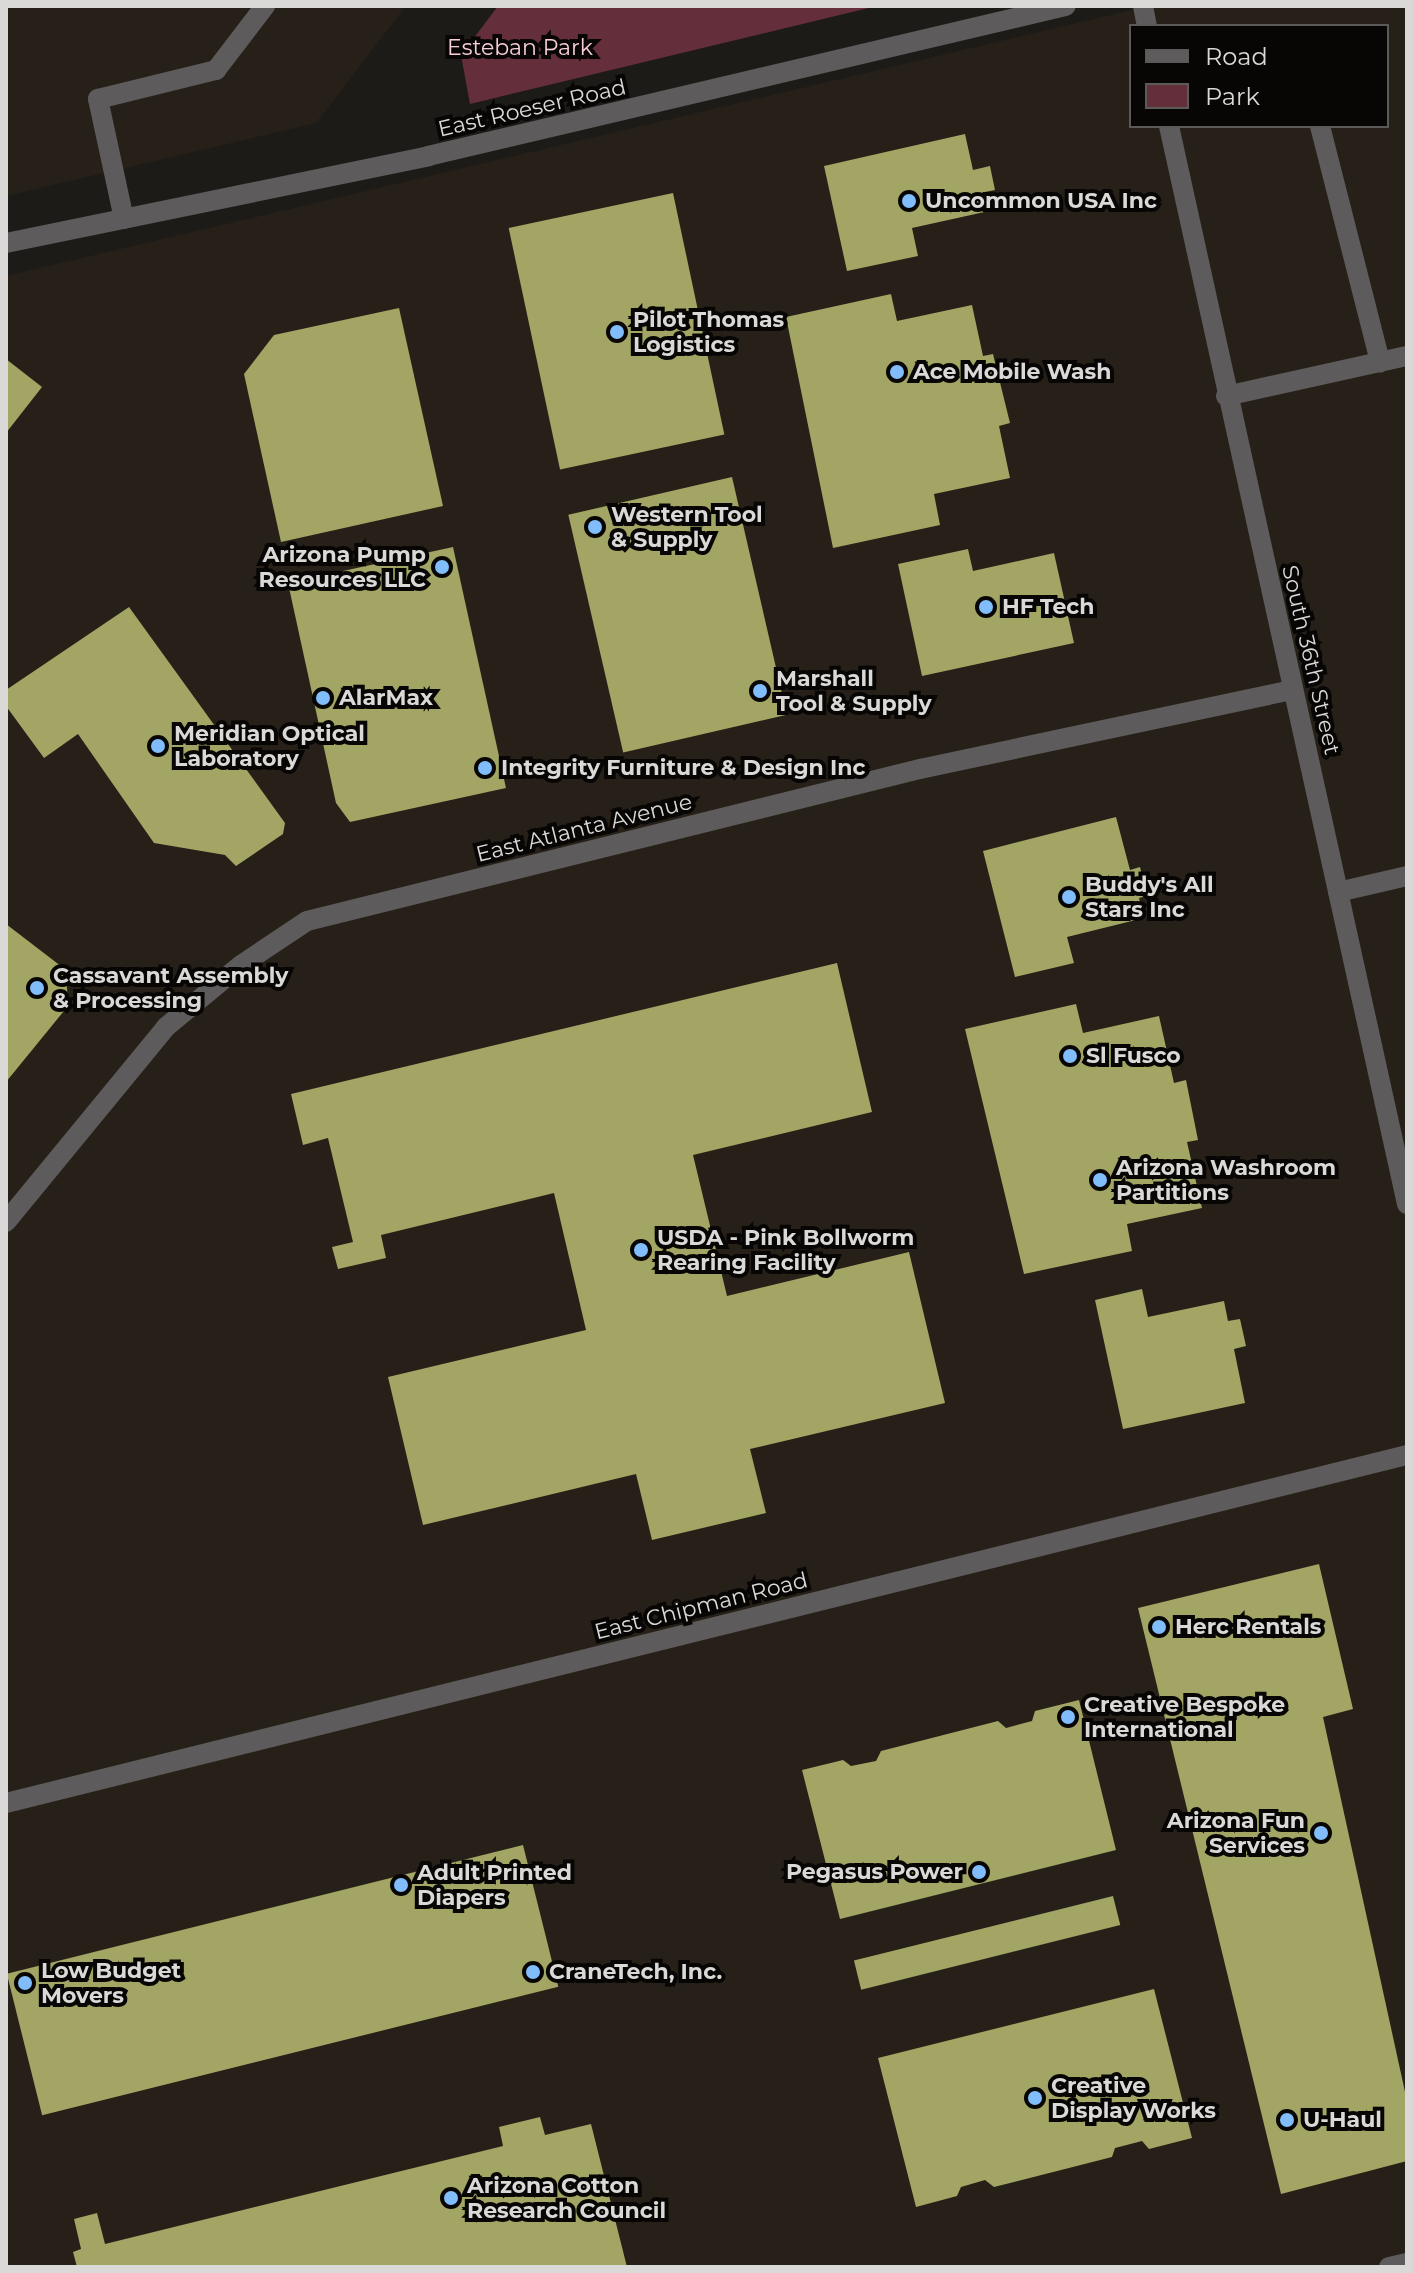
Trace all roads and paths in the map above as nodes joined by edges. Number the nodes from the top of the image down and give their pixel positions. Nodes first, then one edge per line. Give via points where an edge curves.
1 (265, 6) edge
2 (1066, 6) edge
3 (1169, 128) edge
4 (1321, 128) edge
5 (124, 219) junction
6 (6, 243) edge
7 (1407, 356) edge
8 (1380, 362) junction
9 (1226, 396) junction
10 (1293, 690) junction
11 (1407, 876) edge
12 (1338, 892) junction
13 (1407, 1204) edge
14 (6, 1222) edge
15 (1407, 1455) edge
16 (6, 1803) edge
17 (1407, 2263) edge
18 (1389, 2267) edge

1 - 5 street via 216,70 98,99
2 - 5 street, East Roeser Road via 686,98
3 - 9 street, South 36th Street
4 - 8 street
5 - 6 street, East Roeser Road
7 - 8 street
8 - 9 street
9 - 10 street, South 36th Street
10 - 12 street, South 36th Street
10 - 14 street, East Atlanta Avenue via 920,769 307,921 241,965 166,1027
11 - 12 street
12 - 13 street, South 36th Street
15 - 16 street, East Chipman Road
17 - 18 street

